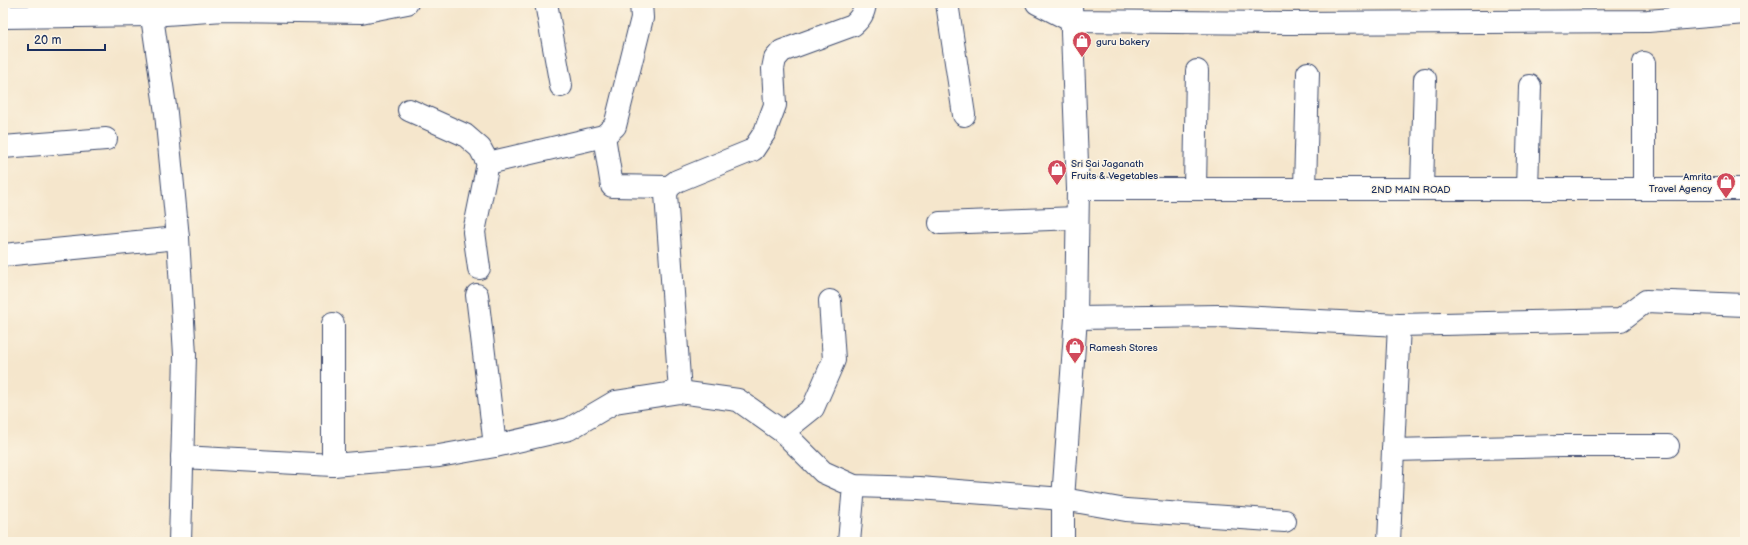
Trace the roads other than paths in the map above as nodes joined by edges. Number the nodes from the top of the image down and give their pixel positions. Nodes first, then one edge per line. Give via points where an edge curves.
1 (407, 3) edge
2 (546, 3) edge
3 (641, 3) edge
4 (865, 3) edge
5 (947, 3) edge
6 (1037, 3) edge
7 (151, 9) edge
8 (1071, 12) edge
9 (1745, 13) edge
10 (3, 17) edge
11 (1644, 63) dead end
12 (1197, 70) dead end
13 (1308, 73) dead end
14 (1425, 79) dead end
15 (561, 86) dead end
16 (1530, 86) dead end
17 (409, 110) dead end
18 (964, 115) dead end
19 (604, 136) junction
20 (106, 139) dead end
21 (3, 147) edge
22 (488, 164) junction
23 (669, 187) junction
24 (1305, 188) junction
25 (1422, 188) junction
26 (1078, 189) junction
27 (1195, 189) junction
28 (1527, 189) junction
29 (1644, 189) junction
30 (1745, 189) edge
31 (1077, 218) junction
32 (940, 223) dead end
33 (178, 238) junction
34 (3, 255) edge
35 (479, 268) dead end
36 (477, 296) dead end
37 (830, 301) dead end
38 (1745, 305) edge
39 (1076, 318) junction
40 (333, 324) dead end
41 (1399, 325) junction
42 (680, 392) junction
43 (783, 432) junction
44 (494, 446) junction
45 (1668, 446) dead end
46 (1393, 450) junction
47 (182, 457) junction
48 (333, 465) junction
49 (854, 486) junction
50 (1063, 499) junction
51 (1285, 521) dead end
52 (180, 542) edge
53 (849, 542) edge
54 (1063, 542) edge
55 (1389, 542) edge

1 - 7 street via 361,12
2 - 15 street
3 - 19 street via 642,18 615,126
4 - 23 street via 860,19 853,25 782,51 775,59 775,105 765,132 753,150 677,181
5 - 18 street
6 - 8 street
7 - 10 street
7 - 33 street via 166,114
8 - 9 street via 1280,22 1648,21
8 - 26 street
11 - 29 street
12 - 27 street
13 - 24 street
14 - 25 street
16 - 28 street
17 - 22 street via 465,135 480,148
19 - 22 street
19 - 23 street via 612,186
20 - 21 street
22 - 35 street via 474,232
23 - 42 street via 666,194
24 - 25 street, 2ND MAIN ROAD
24 - 27 street, 2ND MAIN ROAD
25 - 28 street, 2ND MAIN ROAD
26 - 27 street, 2ND MAIN ROAD
26 - 31 street
28 - 29 street, 2ND MAIN ROAD
29 - 30 street, 2ND MAIN ROAD
31 - 32 street
31 - 39 street
33 - 34 street
33 - 47 street via 185,355
36 - 44 street
37 - 43 street via 834,360 813,408
38 - 41 street via 1646,301 1621,320
39 - 41 street via 1220,316
39 - 50 street
40 - 48 street
41 - 46 street
42 - 43 street via 738,400
42 - 44 street via 615,402 569,429
43 - 49 street via 823,472
44 - 48 street via 439,456
45 - 46 street
46 - 55 street
47 - 48 street
47 - 52 street
49 - 50 street via 919,488
49 - 53 street
50 - 51 street via 1126,510
50 - 54 street

